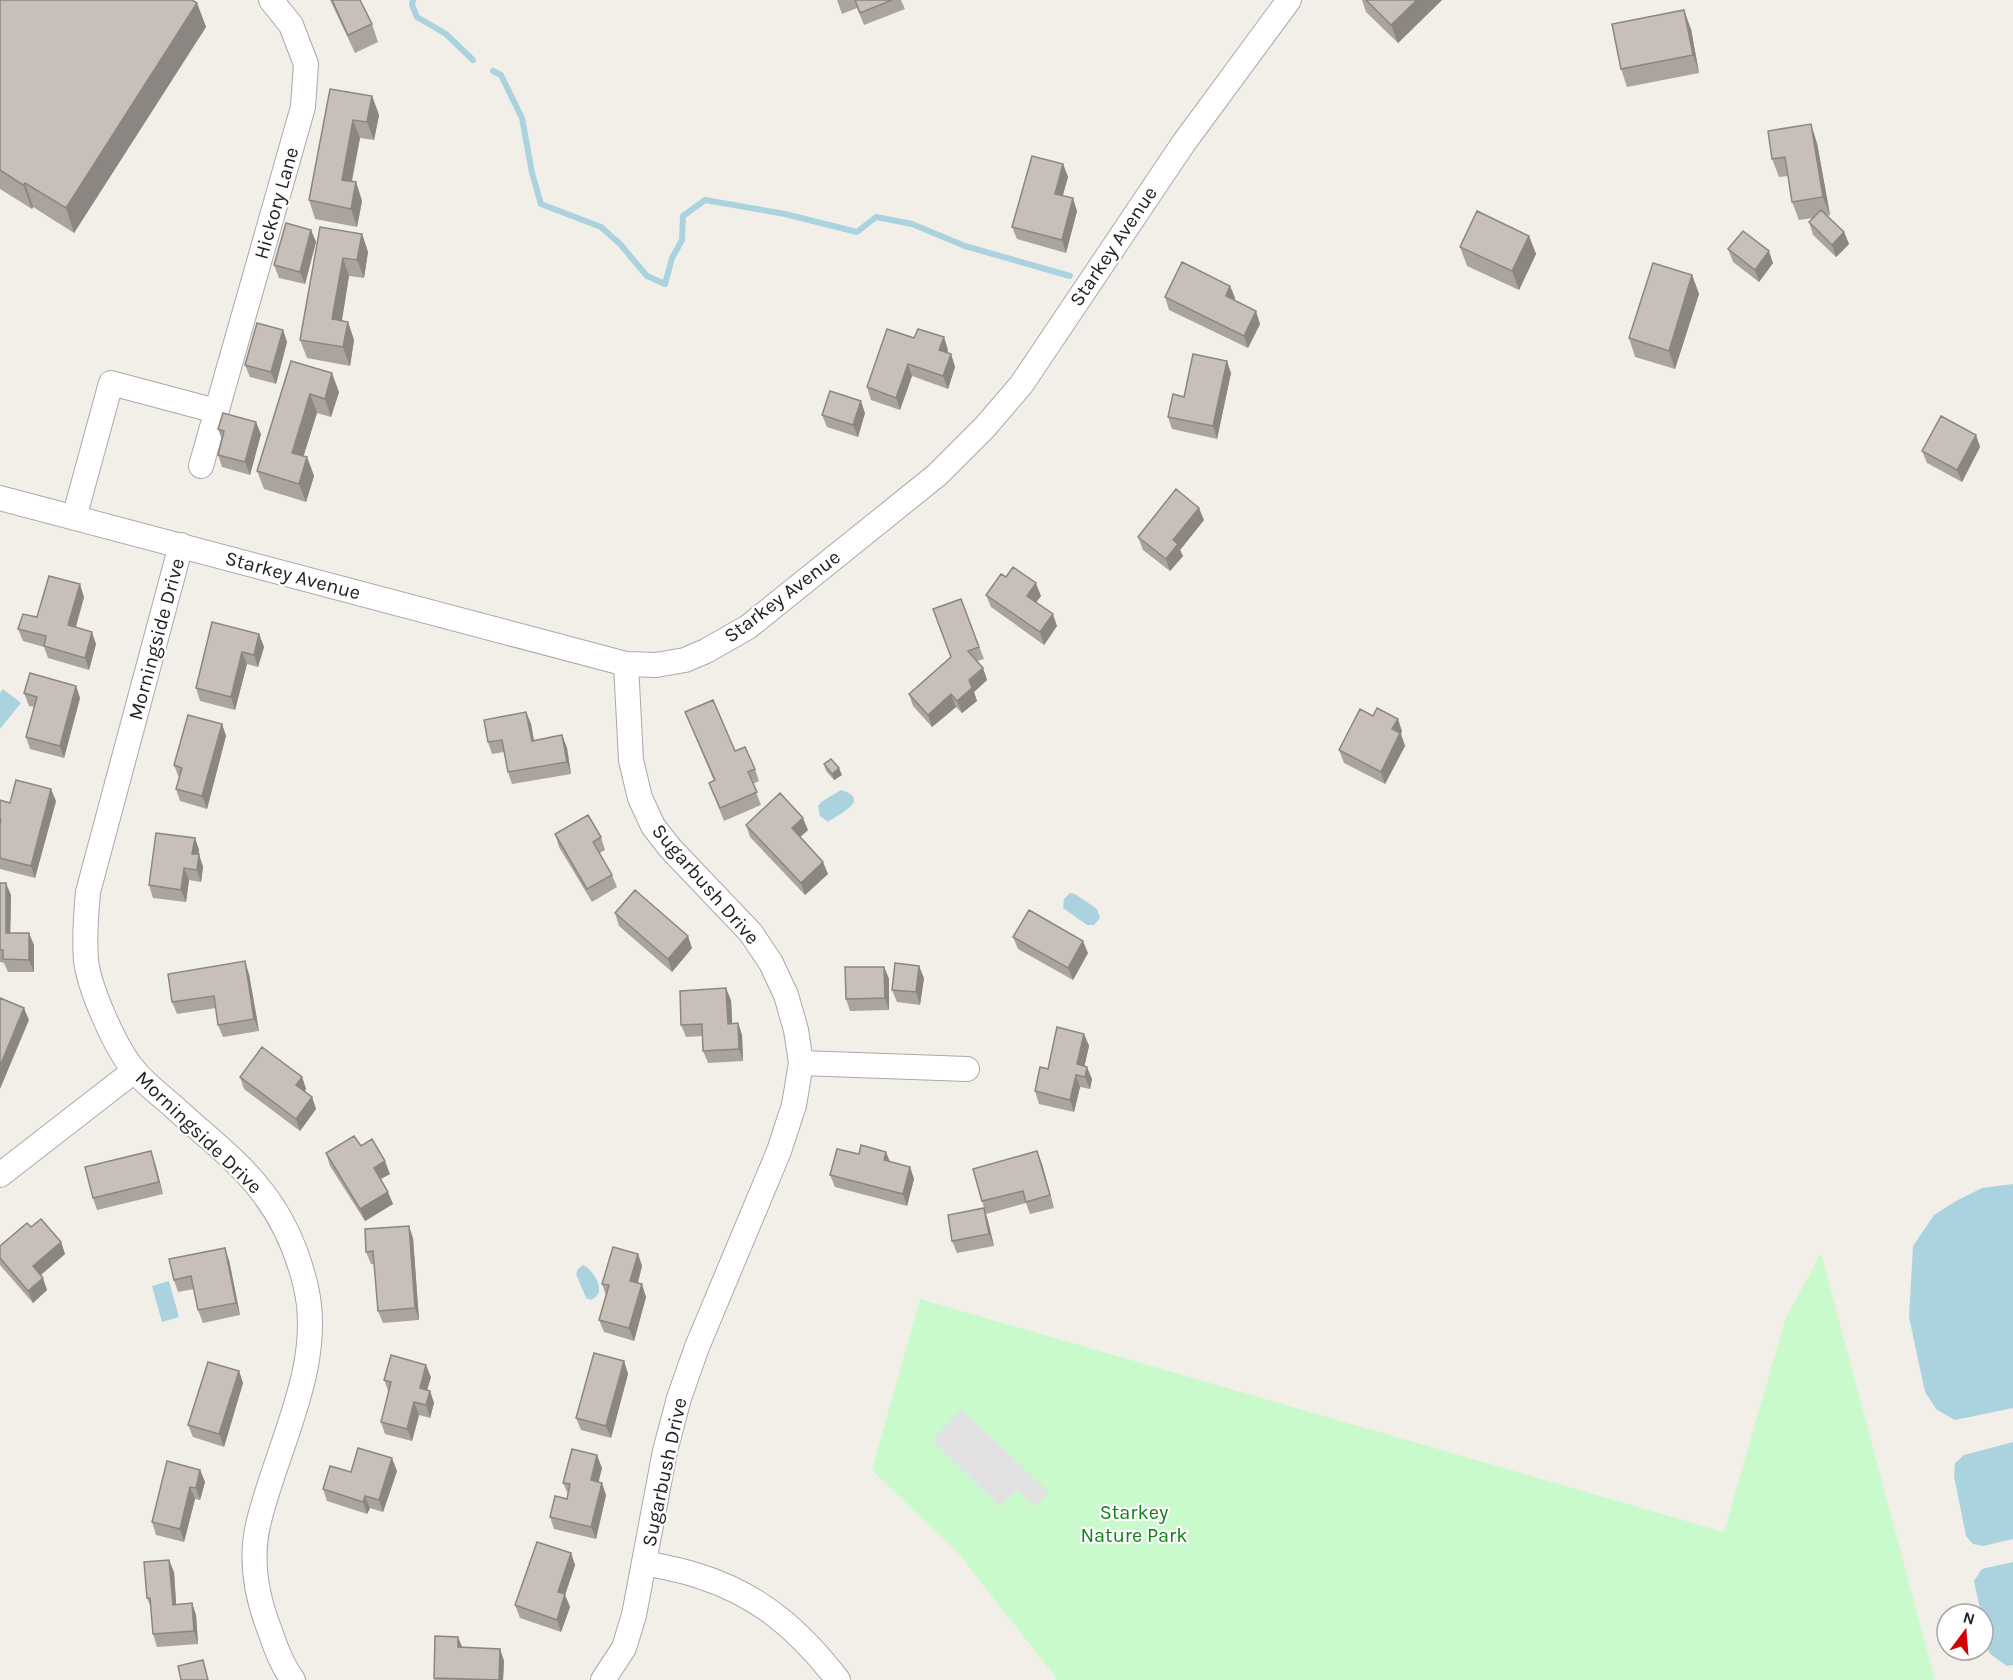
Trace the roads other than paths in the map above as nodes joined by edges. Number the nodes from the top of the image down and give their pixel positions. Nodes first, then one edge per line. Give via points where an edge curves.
1 (271, 0) edge
2 (1289, 0) edge
3 (216, 411) junction
4 (201, 466) dead end
5 (0, 498) edge
6 (74, 518) junction
7 (181, 545) junction
8 (626, 664) junction
9 (801, 1063) junction
10 (967, 1069) dead end
11 (134, 1071) junction
12 (0, 1175) edge
13 (645, 1563) junction
14 (293, 1680) edge
15 (603, 1680) edge
16 (838, 1680) edge

1 - 3 street, Hickory Lane via 291,25 306,64 303,107
2 - 8 street, Starkey Avenue via 1183,144 1021,385 985,427 937,475 748,627 685,660 656,665
3 - 4 street, Hickory Lane
3 - 6 street via 111,383
5 - 6 street, Starkey Avenue
6 - 7 street, Starkey Avenue
7 - 8 street, Starkey Avenue
7 - 11 street, Morningside Drive via 88,892 86,962 110,1030
8 - 9 street, Sugarbush Drive via 631,760 640,798 653,826 670,848 751,933 771,963 786,995
9 - 10 street
9 - 13 street, Sugarbush Drive via 794,1105 778,1151 679,1398 665,1451
11 - 12 street
11 - 14 street, Morningside Drive via 263,1192 283,1224 306,1284 311,1323 307,1360 258,1526 255,1565 260,1608 283,1666
13 - 15 street via 624,1648
13 - 16 street, Sugarbush Drive via 700,1576 769,1609 799,1634

